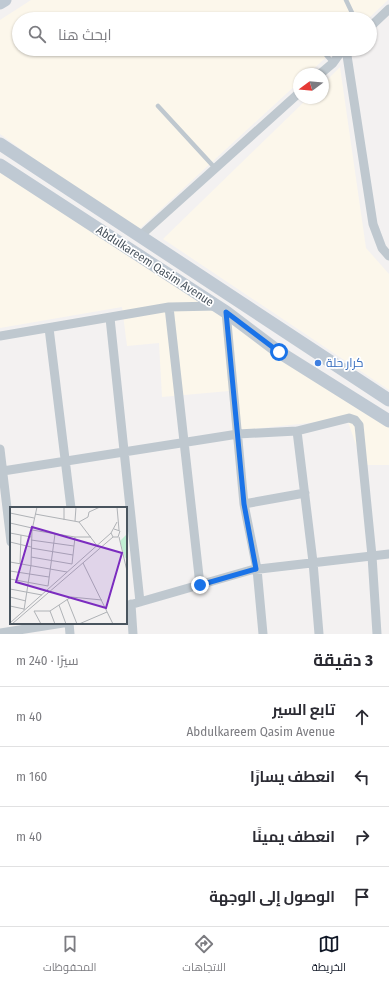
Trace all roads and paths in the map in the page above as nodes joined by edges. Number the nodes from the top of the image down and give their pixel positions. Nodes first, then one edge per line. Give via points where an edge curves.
1 (5, 0) edge
2 (346, 0) edge
3 (0, 3) edge
4 (389, 9) edge
5 (352, 12) edge
6 (377, 20) edge
7 (328, 56) edge
8 (338, 56) edge
9 (347, 56) edge
10 (333, 63) junction
11 (327, 68) edge
12 (293, 98) edge
13 (158, 106) dead end
14 (0, 144) edge
15 (215, 168) junction
16 (2, 170) edge
17 (140, 236) junction
18 (389, 256) edge
19 (168, 307) junction
20 (222, 309) junction
21 (110, 318) junction
22 (49, 328) junction
23 (0, 336) edge
24 (389, 400) edge
25 (366, 408) junction
26 (355, 420) junction
27 (389, 421) edge
28 (297, 431) junction
29 (238, 434) junction
30 (184, 443) junction
31 (0, 449) edge
32 (124, 452) junction
33 (65, 462) junction
34 (3, 471) junction
35 (305, 493) junction
36 (244, 504) junction
37 (71, 507) edge
38 (10, 533) edge
39 (389, 554) edge
40 (372, 556) junction
41 (313, 562) junction
42 (256, 569) junction
43 (200, 585) junction
44 (133, 604) edge
45 (52, 624) edge
46 (69, 624) edge
47 (21, 627) edge
48 (3, 633) edge
49 (70, 634) edge
50 (133, 634) edge
51 (263, 634) edge
52 (319, 634) edge
53 (377, 634) edge

1 - 3 main road
2 - 5 lane
4 - 6 street
7 - 10 lane
8 - 10 street
9 - 18 street via 373,224 382,248
10 - 11 street
12 - 15 street
13 - 15 lane
14 - 17 main road, Abdulkareem Qasim Avenue
15 - 17 street
16 - 20 main road, Abdulkareem Qasim Avenue
17 - 24 main road, Abdulkareem Qasim Avenue
19 - 20 street
19 - 21 street
19 - 30 street
20 - 25 main road, Abdulkareem Qasim Avenue via 279,352
20 - 29 street
21 - 22 street
21 - 32 street
22 - 23 street
22 - 33 street
25 - 26 street
25 - 27 main road, Abdulkareem Qasim Avenue
26 - 28 street via 350,418
26 - 40 street via 359,425
28 - 29 street
28 - 35 street
29 - 30 street
29 - 36 street
30 - 32 street
30 - 43 street
31 - 34 street
32 - 33 street
32 - 44 street
33 - 34 street
33 - 37 street
34 - 38 street
35 - 36 street
35 - 41 street
36 - 42 street
39 - 40 street
40 - 41 street
40 - 53 street
41 - 42 street
41 - 52 street
42 - 43 street
42 - 51 street
43 - 44 street
44 - 50 street
45 - 47 street
46 - 49 street
47 - 48 street

